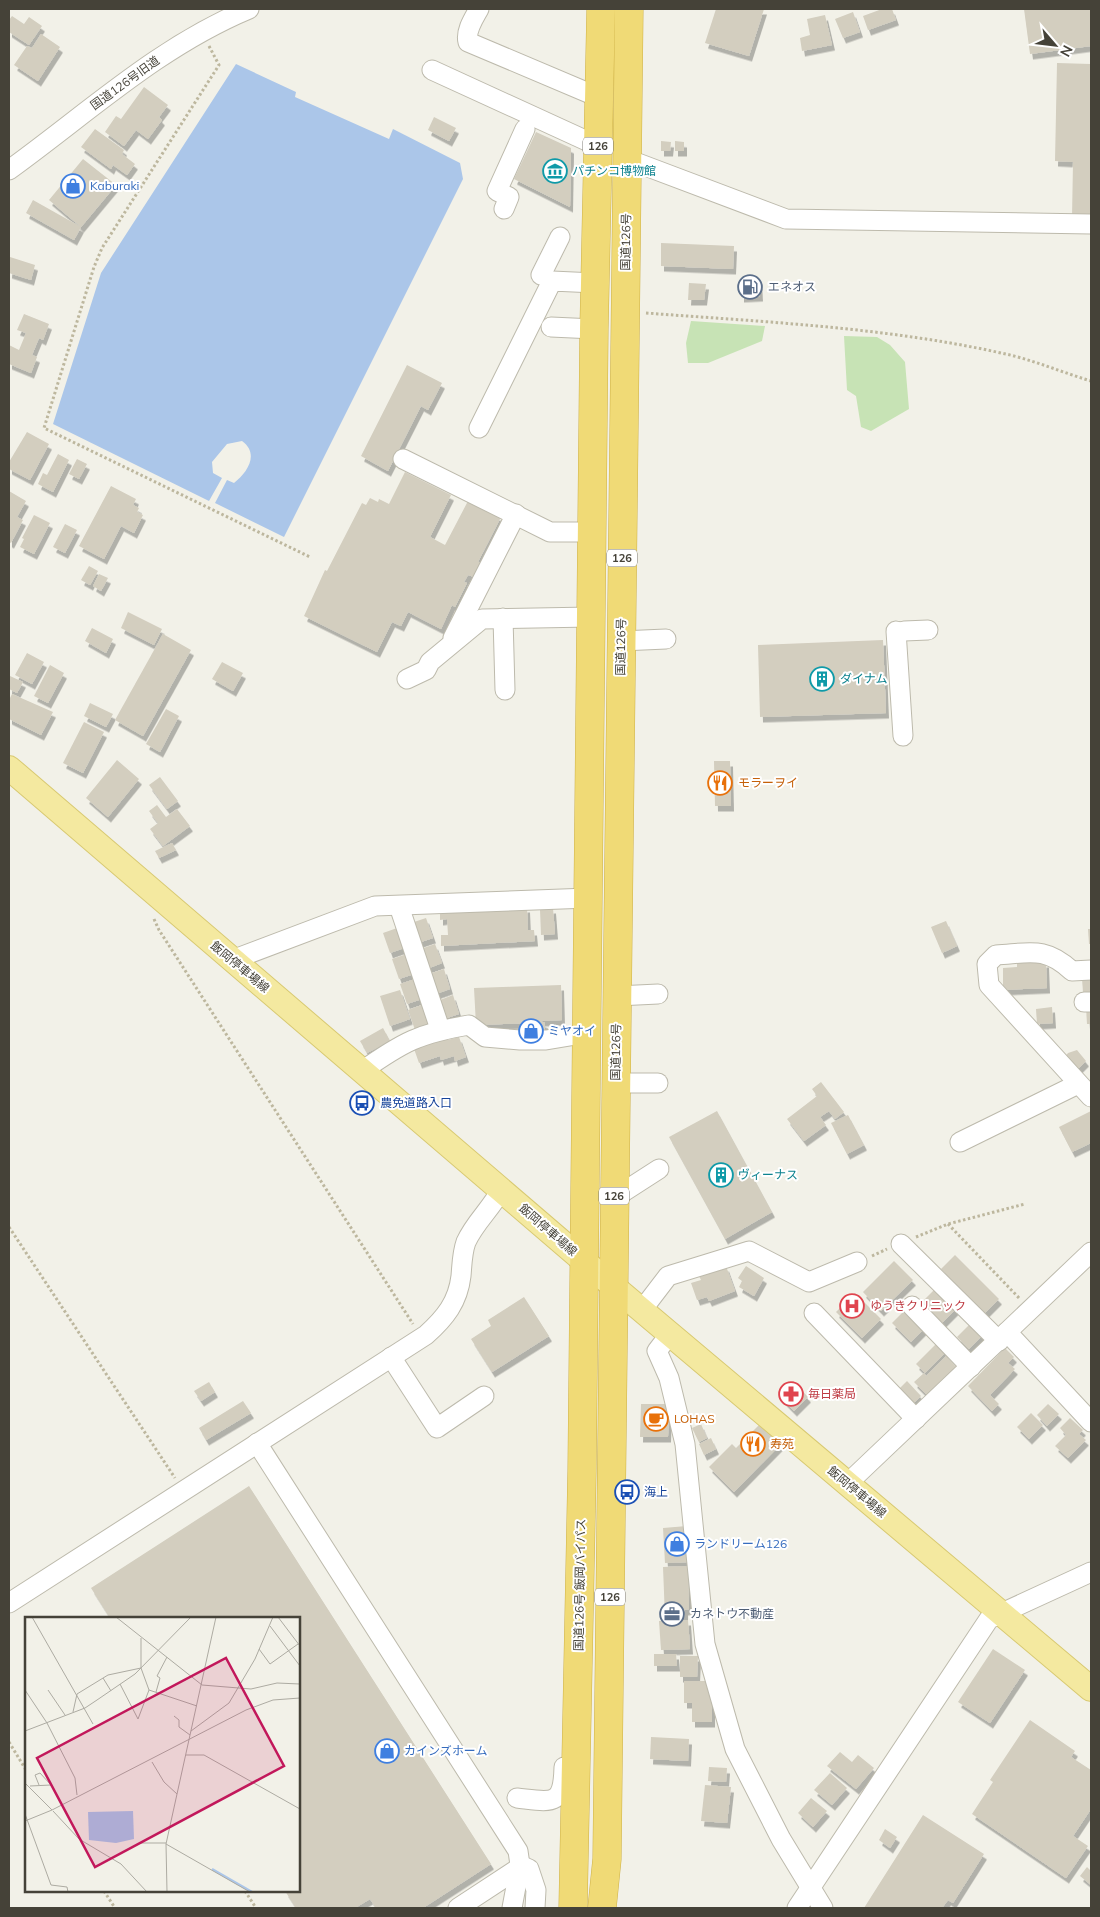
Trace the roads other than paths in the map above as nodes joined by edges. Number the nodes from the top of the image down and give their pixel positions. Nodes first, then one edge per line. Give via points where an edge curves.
1 (249, 9) edge
2 (479, 9) edge
3 (601, 9) edge
4 (629, 9) edge
5 (432, 70) dead end
6 (598, 98) junction
7 (525, 129) dead end
8 (598, 146) junction
9 (627, 159) junction
10 (9, 170) edge
11 (504, 209) dead end
12 (1091, 224) edge
13 (560, 237) dead end
14 (547, 278) junction
15 (595, 283) junction
16 (551, 327) dead end
17 (594, 329) junction
18 (479, 428) dead end
19 (403, 459) dead end
20 (516, 514) junction
21 (592, 532) junction
22 (591, 617) junction
23 (504, 618) junction
24 (928, 630) dead end
25 (666, 639) dead end
26 (621, 641) junction
27 (449, 646) junction
28 (407, 679) dead end
29 (505, 690) dead end
30 (903, 736) dead end
31 (9, 768) edge
32 (588, 898) junction
33 (399, 906) junction
34 (232, 960) junction
35 (1091, 970) edge
36 (658, 994) dead end
37 (617, 996) junction
38 (438, 1023) dead end
39 (587, 1030) junction
40 (362, 1071) junction
41 (616, 1084) junction
42 (658, 1084) dead end
43 (1085, 1090) edge
44 (960, 1142) dead end
45 (659, 1169) dead end
46 (501, 1190) junction
47 (614, 1198) junction
48 (901, 1244) road end
49 (1091, 1252) edge
50 (584, 1261) junction
51 (857, 1262) road end
52 (613, 1286) junction
53 (912, 1306) dead end
54 (642, 1310) junction
55 (814, 1313) dead end
56 (670, 1334) junction
57 (1003, 1336) junction
58 (391, 1358) junction
59 (971, 1367) junction
60 (484, 1396) dead end
61 (916, 1419) junction
62 (1091, 1422) edge
63 (257, 1443) junction
64 (847, 1484) junction
65 (1091, 1572) edge
66 (580, 1584) junction
67 (9, 1603) edge
68 (1000, 1612) junction
69 (1091, 1689) edge
70 (517, 1798) dead end
71 (519, 1867) junction
72 (812, 1889) junction
73 (458, 1908) edge
74 (512, 1908) edge
75 (535, 1908) edge
76 (574, 1908) edge
77 (602, 1908) edge
78 (797, 1908) edge
79 (823, 1908) edge

1 - 10 street, 国道126号旧道 via 202,32 137,71
2 - 6 street via 470,25 468,42
3 - 6 highway, 126
4 - 9 highway, 国道126号 / 126
5 - 8 street
6 - 8 highway, 126
7 - 11 street via 497,191 509,197
8 - 15 highway, 126
9 - 12 street via 786,219
9 - 26 highway, 国道126号 / 126
13 - 14 street
14 - 15 street
14 - 18 street
15 - 17 highway, 126
16 - 17 street
17 - 21 highway, 126
19 - 20 street
20 - 21 street via 550,532
20 - 27 street
21 - 22 highway, 126
22 - 23 street
22 - 32 highway, 126
23 - 27 street via 482,619
23 - 29 street
24 - 30 street via 900,631
25 - 26 street
26 - 37 highway, 国道126号 / 126
27 - 28 street via 430,662 426,670
31 - 34 main road, 飯岡停車場線
32 - 33 street via 491,897
32 - 39 highway, 126
33 - 34 street via 376,906
33 - 38 street
34 - 40 main road, 飯岡停車場線
35 - 43 street via 1072,971 1058,958 1043,952 996,955 987,964 989,985
36 - 37 street
37 - 41 highway, 国道126号 / 126
39 - 40 street via 546,1040 485,1037 469,1025 433,1031 409,1040
39 - 50 highway, 126
40 - 46 main road, 飯岡停車場線
41 - 42 street
41 - 47 highway, 国道126号 / 126
43 - 44 street
45 - 47 street
46 - 50 main road, 飯岡停車場線
46 - 58 street via 465,1245 453,1305 444,1318 422,1337
47 - 52 highway, 国道126号 / 126
48 - 57 street
49 - 57 street
50 - 52 main road, 飯岡停車場線
50 - 66 highway, 国道126号 飯岡バイパス / 126
51 - 54 street via 809,1282 749,1251 668,1276
52 - 54 main road, 飯岡停車場線
52 - 77 highway, 126 via 607,1859
53 - 59 street
54 - 56 main road, 飯岡停車場線
55 - 61 street
56 - 64 main road, 飯岡停車場線
56 - 72 street via 657,1351 670,1378 685,1444 705,1644 735,1749 781,1839
57 - 59 street
57 - 62 street
58 - 60 street via 437,1428
58 - 63 street
59 - 61 street
61 - 64 street
63 - 67 street
63 - 71 street via 518,1851
64 - 68 main road, 飯岡停車場線
65 - 68 street
66 - 70 street via 569,1635 563,1788 559,1797 552,1800
66 - 76 highway, 国道126号 飯岡バイパス / 126
68 - 69 main road, 飯岡停車場線
68 - 72 street via 989,1619
71 - 73 street
71 - 74 street
71 - 75 street via 528,1869 536,1890
72 - 78 street
72 - 79 street

